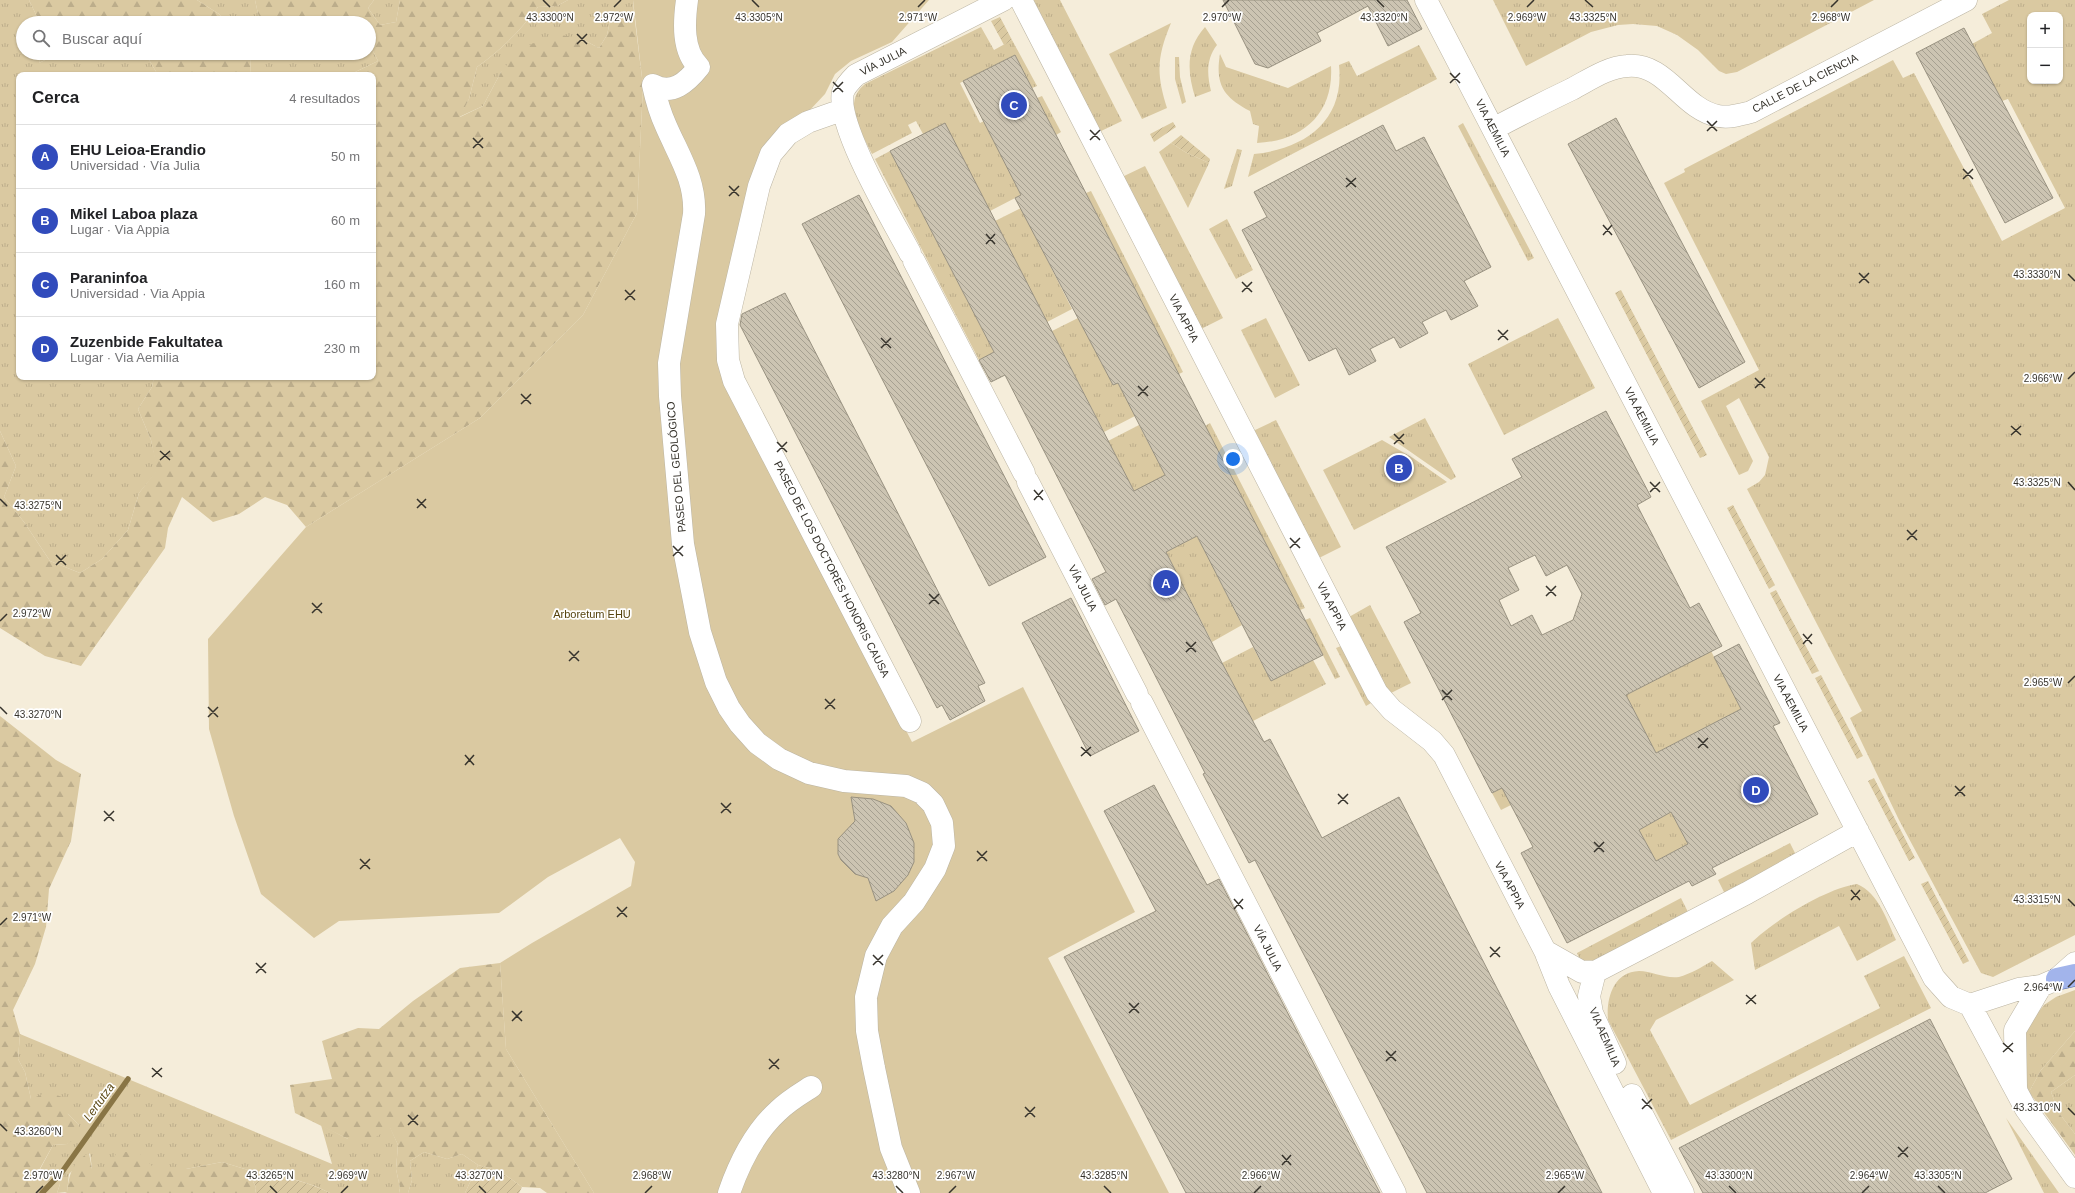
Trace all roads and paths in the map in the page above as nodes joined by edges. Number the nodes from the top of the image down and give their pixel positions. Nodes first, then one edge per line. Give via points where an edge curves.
1 (687, 0) edge
2 (1003, 0) edge
3 (1021, 0) edge
4 (1426, 0) edge
5 (1966, 0) edge
6 (842, 110) junction
7 (1493, 129) junction
8 (910, 721) dead end
9 (1858, 831) junction
10 (1545, 951) junction
11 (2075, 963) edge
12 (1595, 972) junction
13 (2058, 980) edge
14 (1559, 986) junction
15 (1589, 996) junction
16 (1970, 1005) junction
17 (811, 1087) dead end
18 (2016, 1088) junction
19 (2075, 1177) edge
20 (729, 1193) edge
21 (909, 1193) edge
22 (1395, 1193) edge
23 (1664, 1193) edge
24 (1683, 1193) edge

1 - 21 street, PASEO DEL GEOLÓGICO via 685,34 692,61 699,67 687,82 671,89 652,85 695,197 669,363 674,457 683,544 700,632 716,682 729,708 757,743 779,759 808,772 844,781 906,786 922,793 933,804 942,823 944,846 935,870 914,902 892,926 876,956 866,997 867,1031 874,1068 892,1148
2 - 6 street, VÍA JULIA via 856,75 843,91
3 - 10 street, VIA APPIA via 1377,693 1392,710 1432,741 1444,755
4 - 7 street, VIA AEMILIA
5 - 7 street, CALLE DE LA CIENCIA via 1750,112 1737,116 1709,113 1694,105 1653,70 1628,65 1596,76
6 - 8 street, PASEO DE LOS DOCTORES HONORIS CAUSA via 808,122 788,134 771,154 759,186 727,324 728,360 734,381
6 - 22 street, VÍA JULIA via 851,140
7 - 9 street, VIA AEMILIA
9 - 12 street via 1747,893
9 - 16 street, VIA AEMILIA via 1934,978 1950,998
10 - 12 street via 1582,972
10 - 14 street, VIA APPIA
11 - 13 street
12 - 15 street, VIA AEMILIA
13 - 16 street via 2019,989
13 - 18 street via 2015,1030
14 - 15 street via 1574,986
14 - 23 street, VIA APPIA
15 - 24 street, VIA AEMILIA via 1592,1013 1608,1050
16 - 18 street via 1996,1057
17 - 20 street via 778,1111 758,1136 735,1175
18 - 19 street via 2038,1128

